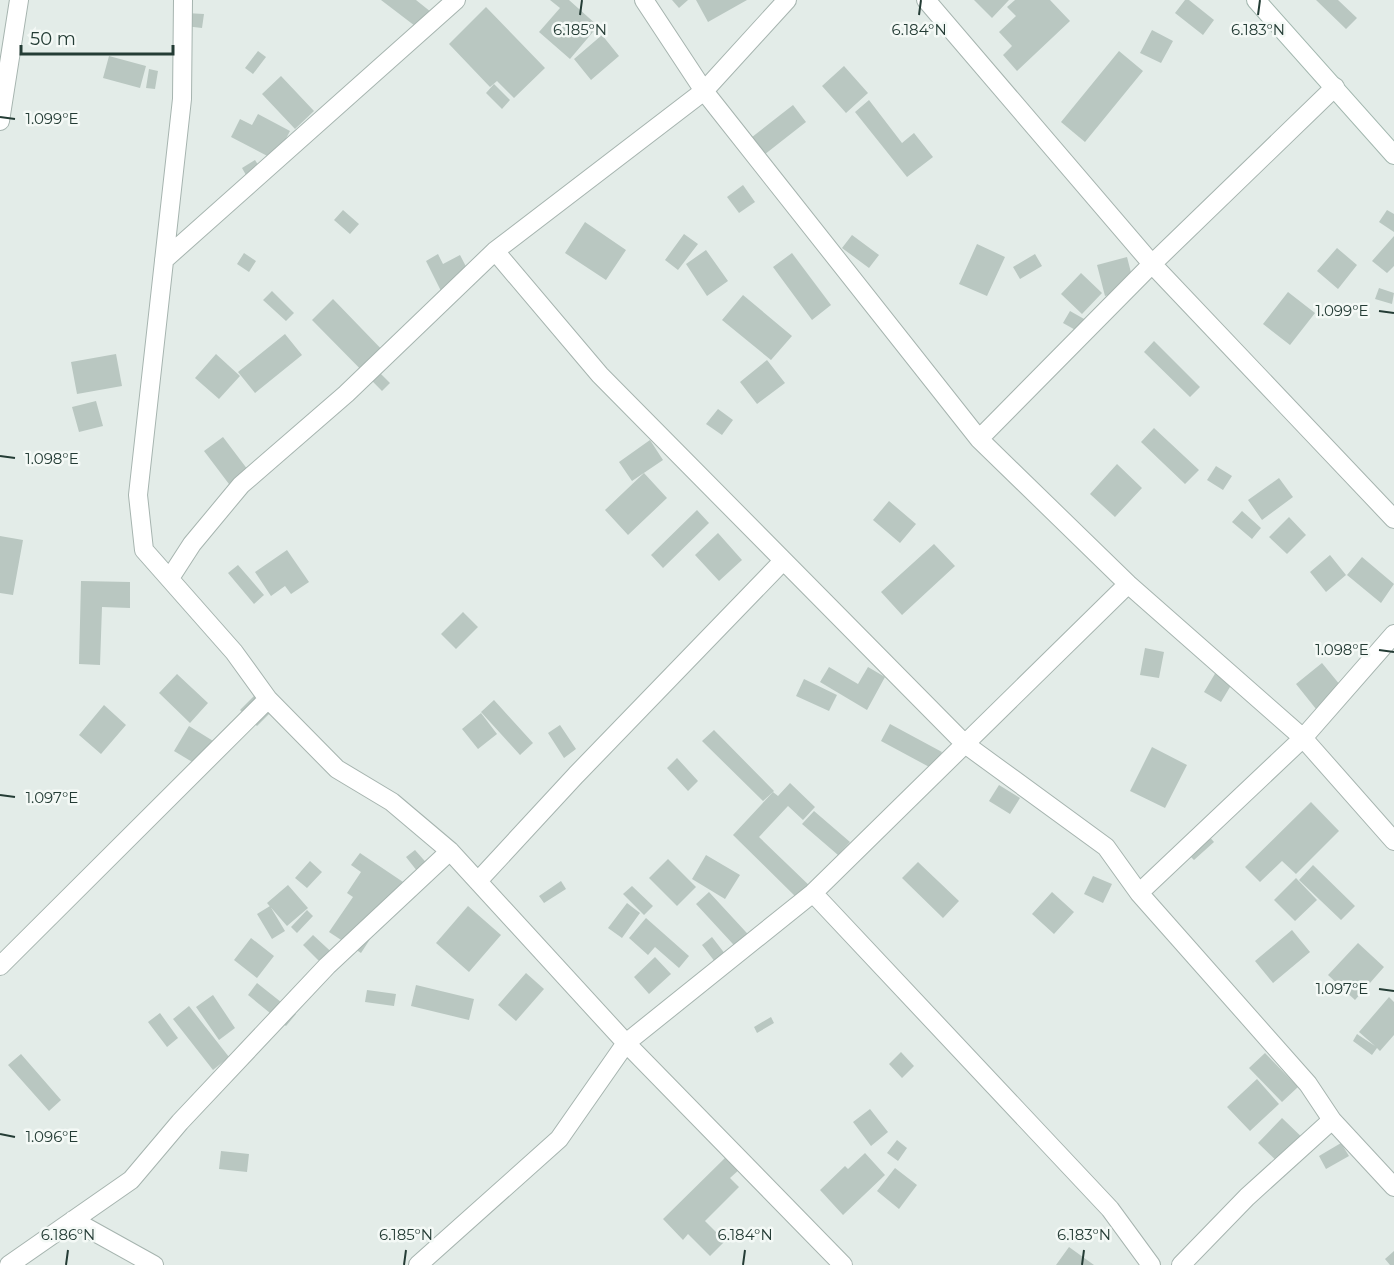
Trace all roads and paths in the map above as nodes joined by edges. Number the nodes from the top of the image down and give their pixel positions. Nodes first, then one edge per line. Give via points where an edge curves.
1 (19, 0) edge
2 (183, 0) edge
3 (456, 0) edge
4 (644, 0) edge
5 (787, 0) edge
6 (926, 0) edge
7 (1256, 0) edge
8 (1335, 87) junction
9 (704, 91) junction
10 (0, 122) edge
11 (1394, 155) edge
12 (495, 251) junction
13 (164, 260) junction
14 (1152, 264) junction
15 (979, 439) junction
16 (1394, 519) edge
17 (782, 562) junction
18 (170, 578) junction
19 (1128, 584) junction
20 (1394, 634) edge
21 (268, 699) junction
22 (1303, 738) junction
23 (965, 744) junction
24 (1394, 841) edge
25 (450, 852) junction
26 (478, 882) junction
27 (813, 893) junction
28 (1139, 893) junction
29 (0, 966) edge
30 (626, 1043) junction
31 (1332, 1120) junction
32 (1394, 1188) edge
33 (73, 1220) junction
34 (9, 1265) edge
35 (154, 1265) edge
36 (418, 1265) edge
37 (843, 1265) edge
38 (1151, 1265) edge
39 (1181, 1265) edge

1 - 10 street
2 - 13 street via 182,99
3 - 13 street
4 - 9 street
5 - 9 street
6 - 14 street
7 - 8 street
8 - 11 street
8 - 14 street
9 - 12 street
9 - 15 street
12 - 17 street via 600,375
12 - 18 street via 346,394 241,485 192,544
13 - 18 street via 138,495 144,550
14 - 15 street
14 - 16 street
15 - 19 street
17 - 23 street
17 - 26 street
18 - 21 street via 234,652
19 - 22 street
19 - 23 street
20 - 22 street
21 - 25 street via 336,769 392,802
21 - 29 street
22 - 24 street
22 - 28 street
23 - 27 street
23 - 28 street via 1106,847
25 - 26 street
25 - 33 street via 327,966 180,1122 131,1180
26 - 30 street
27 - 30 street
27 - 38 street via 1110,1209
28 - 31 street via 1308,1084
30 - 36 street via 559,1139
30 - 37 street
31 - 32 street
31 - 39 street via 1247,1197
33 - 34 street
33 - 35 street

